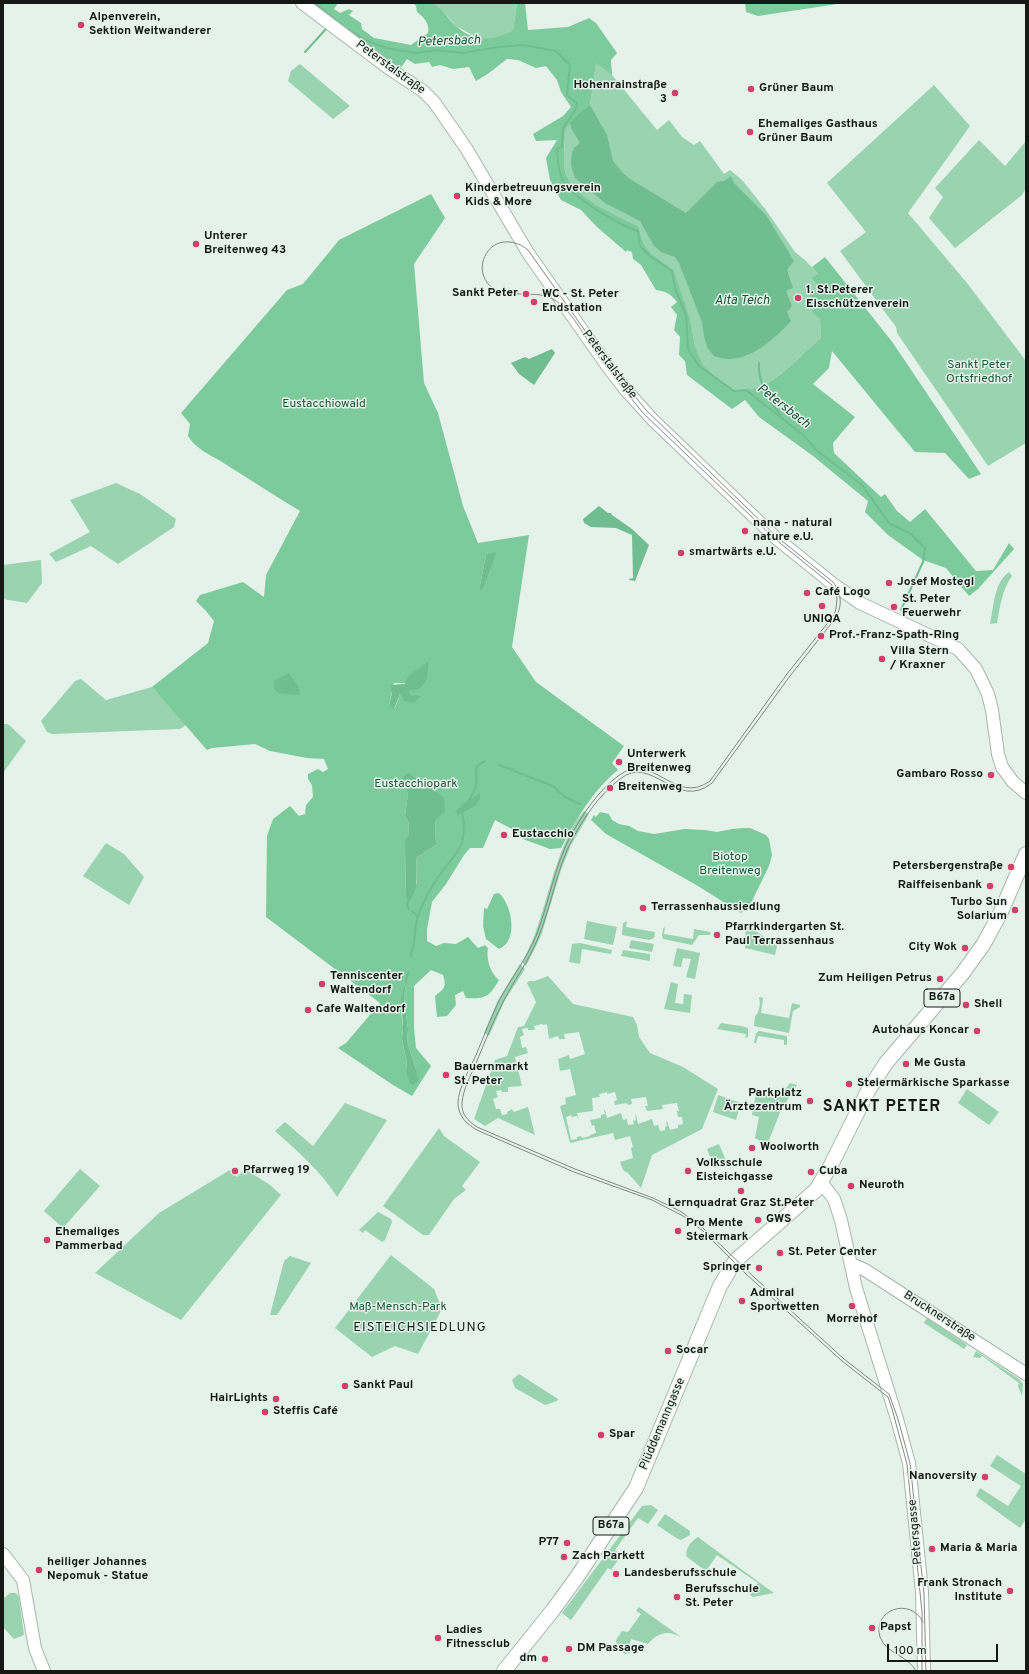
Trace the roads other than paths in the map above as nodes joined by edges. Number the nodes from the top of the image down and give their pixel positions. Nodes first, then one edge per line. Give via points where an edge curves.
1 (302, 3) edge
2 (1026, 793) edge
3 (1026, 854) edge
4 (821, 1182) junction
5 (851, 1264) junction
6 (1026, 1374) edge
7 (3, 1554) edge
8 (44, 1671) edge
9 (504, 1671) edge
10 (924, 1671) edge

1 - 2 street, Peterstalstraße via 423,91 434,102 466,148 528,253 608,367 653,420 776,538 832,584 860,603 958,650 976,669 989,699 1002,767 1013,782
3 - 4 main road, B67a via 1000,914 983,945 962,974 886,1063 868,1091 846,1138
4 - 5 street, Petersgasse via 834,1199
4 - 9 main road, Plüddemanngasse / B67a via 809,1197 759,1239 728,1270 636,1488 577,1577
5 - 6 street, Brucknerstraße via 865,1270
5 - 10 street, Petersgasse via 857,1294 910,1470 922,1592
7 - 8 street via 24,1580 35,1648

